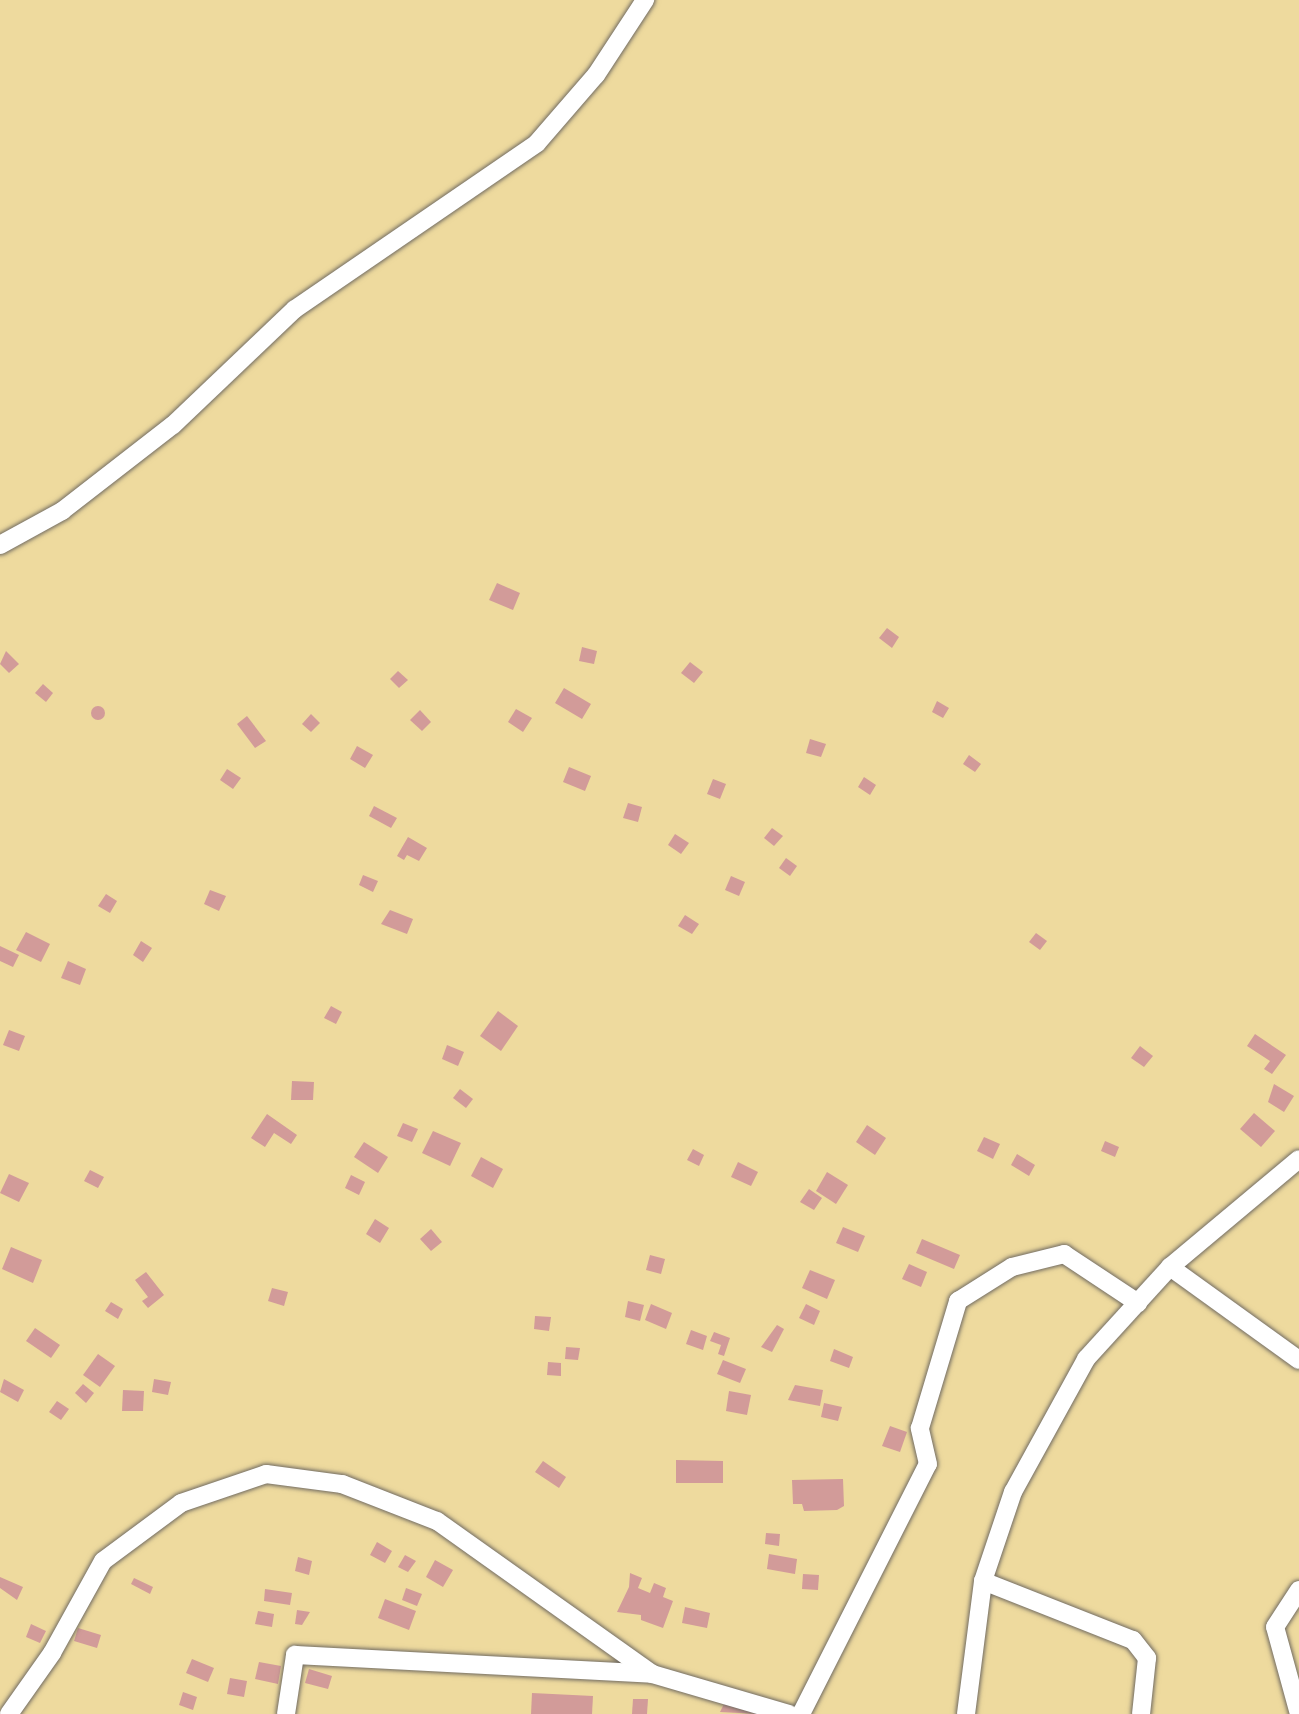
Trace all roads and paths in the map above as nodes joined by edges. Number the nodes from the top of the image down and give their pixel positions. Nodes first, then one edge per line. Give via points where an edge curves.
1 (645, 0) edge
2 (0, 545) edge
3 (1299, 1160) edge
4 (1170, 1267) junction
5 (1138, 1302) junction
6 (1299, 1360) edge
7 (983, 1582) junction
8 (1299, 1590) edge
9 (652, 1674) junction
10 (9, 1714) edge
11 (286, 1714) edge
12 (790, 1714) edge
13 (801, 1714) edge
14 (966, 1714) edge
15 (1141, 1714) edge
16 (1299, 1714) edge

1 - 2 street via 596,75 536,143 295,309 173,425 62,510
3 - 4 street
4 - 5 street
4 - 6 street
5 - 7 street via 1086,1359 1046,1426 1013,1492
5 - 13 street via 1064,1254 1012,1268 958,1301 920,1428 928,1464
7 - 14 street
7 - 15 street via 1133,1640 1147,1658
8 - 16 street via 1275,1627
9 - 10 street via 438,1521 342,1484 266,1474 180,1503 103,1562 52,1654
9 - 11 street via 295,1655
9 - 12 street

